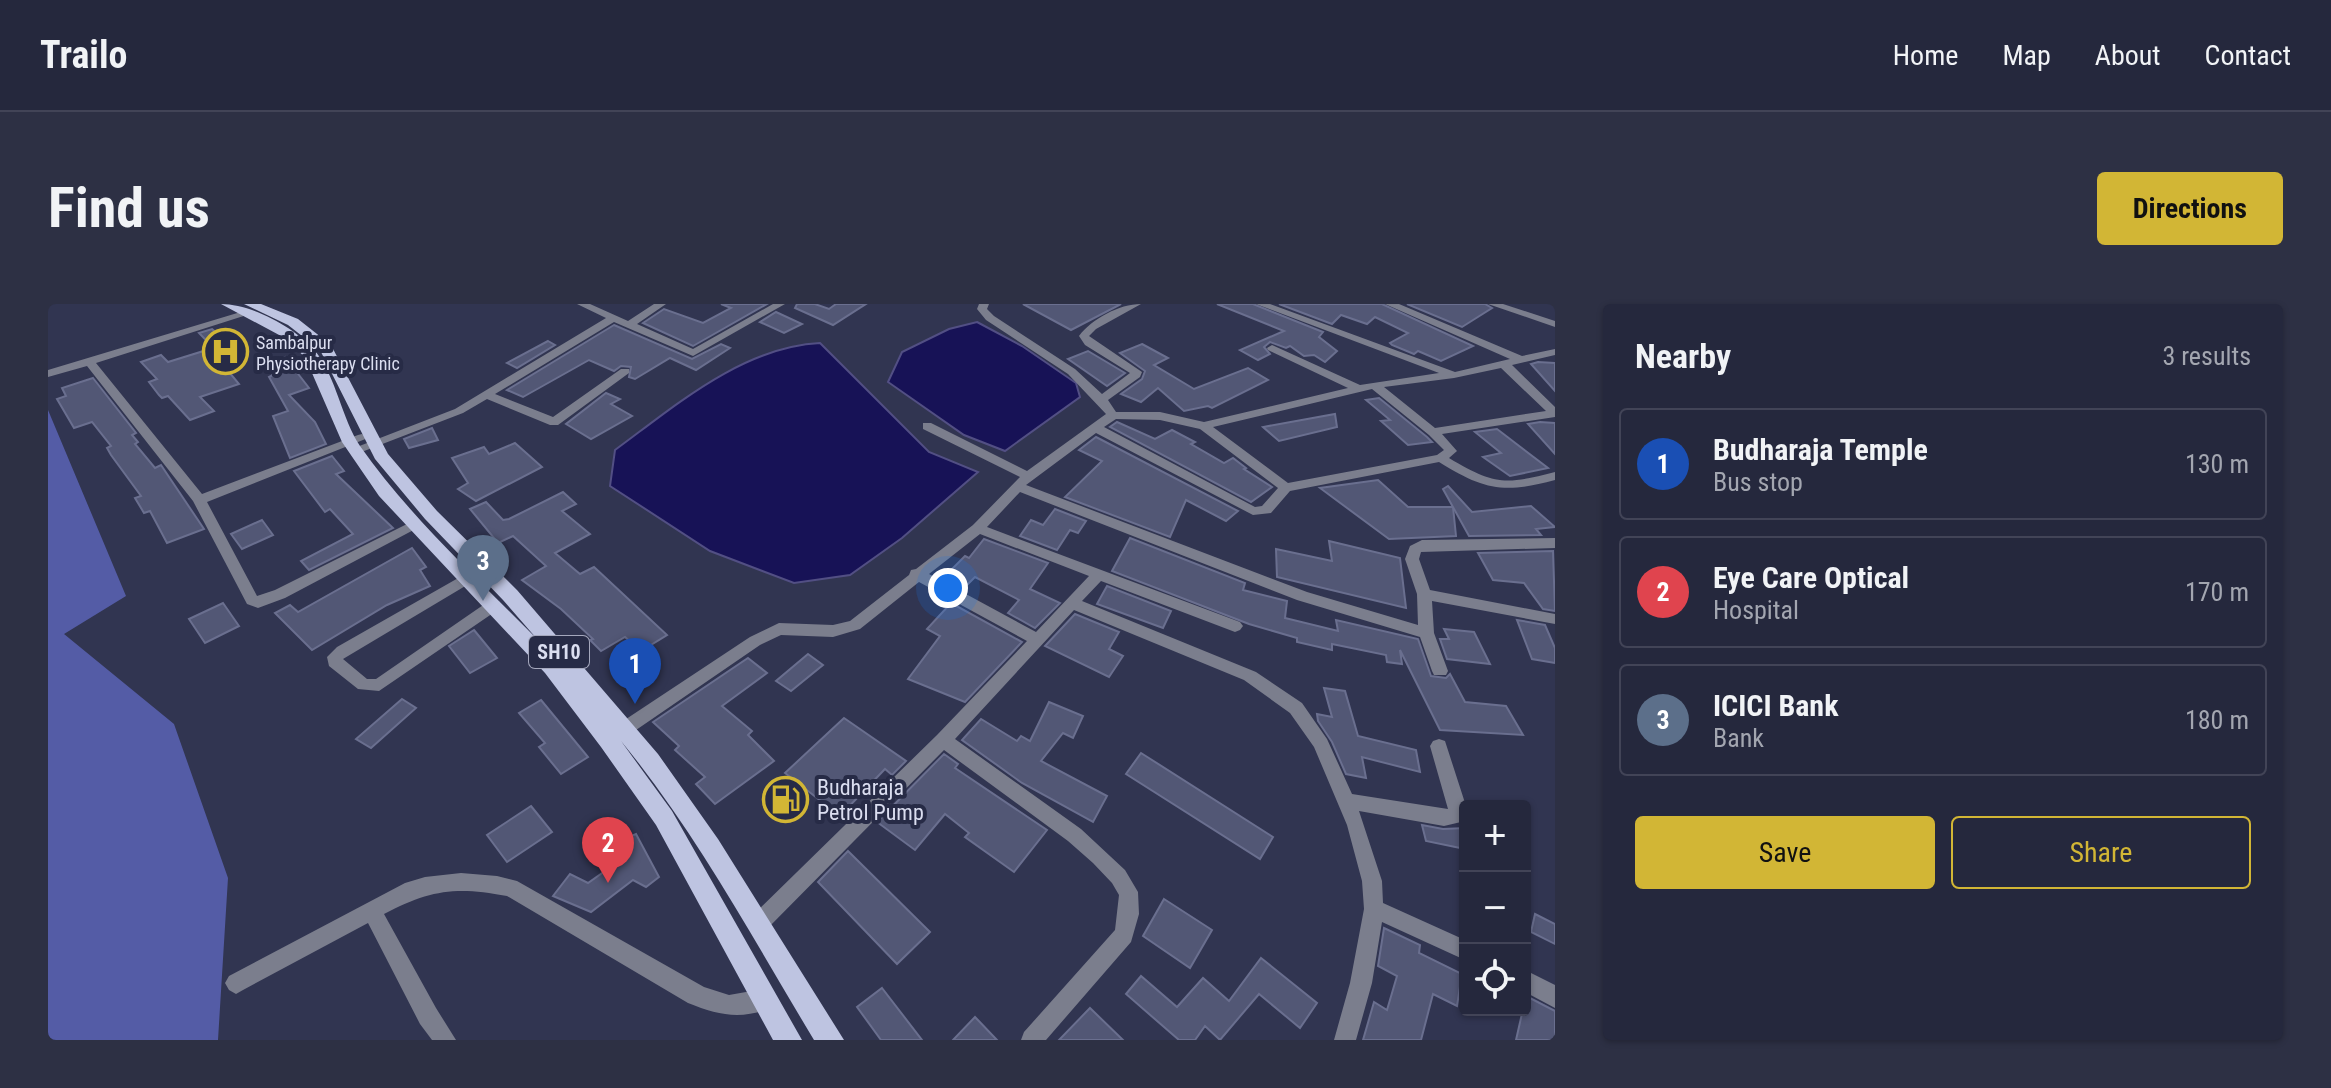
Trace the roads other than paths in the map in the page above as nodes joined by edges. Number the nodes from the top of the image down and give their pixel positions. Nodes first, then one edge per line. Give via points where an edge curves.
1 (227, 304) edge
2 (582, 304) edge
3 (661, 304) edge
4 (780, 304) edge
5 (969, 304) edge
6 (1136, 304) edge
7 (1261, 304) edge
8 (1390, 304) edge
9 (1493, 304) edge
10 (983, 306) edge
11 (249, 308) edge
12 (613, 318) junction
13 (630, 324) junction
14 (1555, 324) edge
15 (1272, 348) dead end
16 (1555, 352) edge
17 (1521, 360) junction
18 (90, 362) junction
19 (1504, 364) junction
20 (625, 371) dead end
21 (48, 374) edge
22 (1454, 375) junction
23 (1374, 385) junction
24 (1359, 389) junction
25 (488, 395) junction
26 (1102, 399) junction
27 (1555, 413) edge
28 (1113, 415) junction
29 (927, 426) dead end
30 (1204, 426) junction
31 (1096, 428) junction
32 (1433, 432) junction
33 (362, 443) junction
34 (1441, 458) junction
35 (1555, 476) edge
36 (1024, 482) junction
37 (1286, 488) junction
38 (199, 500) junction
39 (416, 525) junction
40 (978, 528) junction
41 (1555, 543) edge
42 (916, 574) junction
43 (1099, 574) junction
44 (467, 578) junction
45 (1424, 594) junction
46 (1073, 603) junction
47 (494, 605) junction
48 (1555, 619) edge
49 (1235, 626) dead end
50 (1426, 633) junction
51 (1038, 640) junction
52 (1440, 671) dead end
53 (617, 735) junction
54 (943, 740) junction
55 (1439, 746) dead end
56 (1346, 801) junction
57 (1374, 909) junction
58 (372, 911) junction
59 (758, 924) junction
60 (1459, 947) edge
61 (236, 983) dead end
62 (1531, 984) edge
63 (1555, 997) edge
64 (763, 1000) junction
65 (445, 1040) edge
66 (788, 1040) edge
67 (830, 1040) edge
68 (1032, 1040) edge
69 (1345, 1040) edge

1 - 11 main road, SH10
2 - 12 street
3 - 13 street
4 - 13 street via 693,353
5 - 10 street
6 - 26 street via 1084,336 1136,372
7 - 22 street
8 - 17 street
9 - 14 street
10 - 26 street
11 - 18 street
11 - 33 main road, SH10 via 307,331 326,348
12 - 13 street
12 - 25 street
15 - 24 street
16 - 17 street
17 - 19 street
18 - 21 street
18 - 38 street
19 - 22 street
19 - 27 street
20 - 25 street via 554,422
22 - 23 street
23 - 24 street
23 - 32 street
24 - 30 street
25 - 33 street via 459,411
26 - 28 street
27 - 32 street
28 - 30 street via 1160,416
28 - 31 street
29 - 36 street
30 - 37 street
31 - 36 street
31 - 37 street via 1253,511 1266,510
32 - 34 street via 1451,450
33 - 38 street
33 - 39 main road, SH10 via 385,492
33 - 53 main road, SH10 via 510,595
34 - 35 street via 1477,480 1505,488
34 - 37 street
36 - 40 street
36 - 50 street via 1302,596
38 - 39 street via 258,603
39 - 44 main road, SH10
40 - 42 street
40 - 43 street
41 - 45 street via 1422,545 1412,559
42 - 51 street
42 - 53 street via 855,625 833,631 779,629 755,641
43 - 46 street
43 - 49 street
44 - 47 main road, SH10
44 - 47 street via 343,651 335,662 364,685 379,685
45 - 48 street
45 - 50 street
46 - 51 street
46 - 56 street via 1250,676 1276,692 1296,708 1321,744
47 - 53 main road, SH10
50 - 52 street
51 - 54 street
53 - 59 main road, SH10 via 650,760
53 - 64 main road, SH10
54 - 59 street
54 - 68 street via 1087,846 1114,869 1128,892 1124,935
55 - 56 street via 1455,816
56 - 57 street via 1372,881
57 - 60 street
57 - 69 street
58 - 61 street
58 - 64 street via 412,889 444,881 478,880 510,887 720,1006 737,1008
58 - 65 street
59 - 67 main road, SH10
62 - 63 street
64 - 66 main road, SH10

